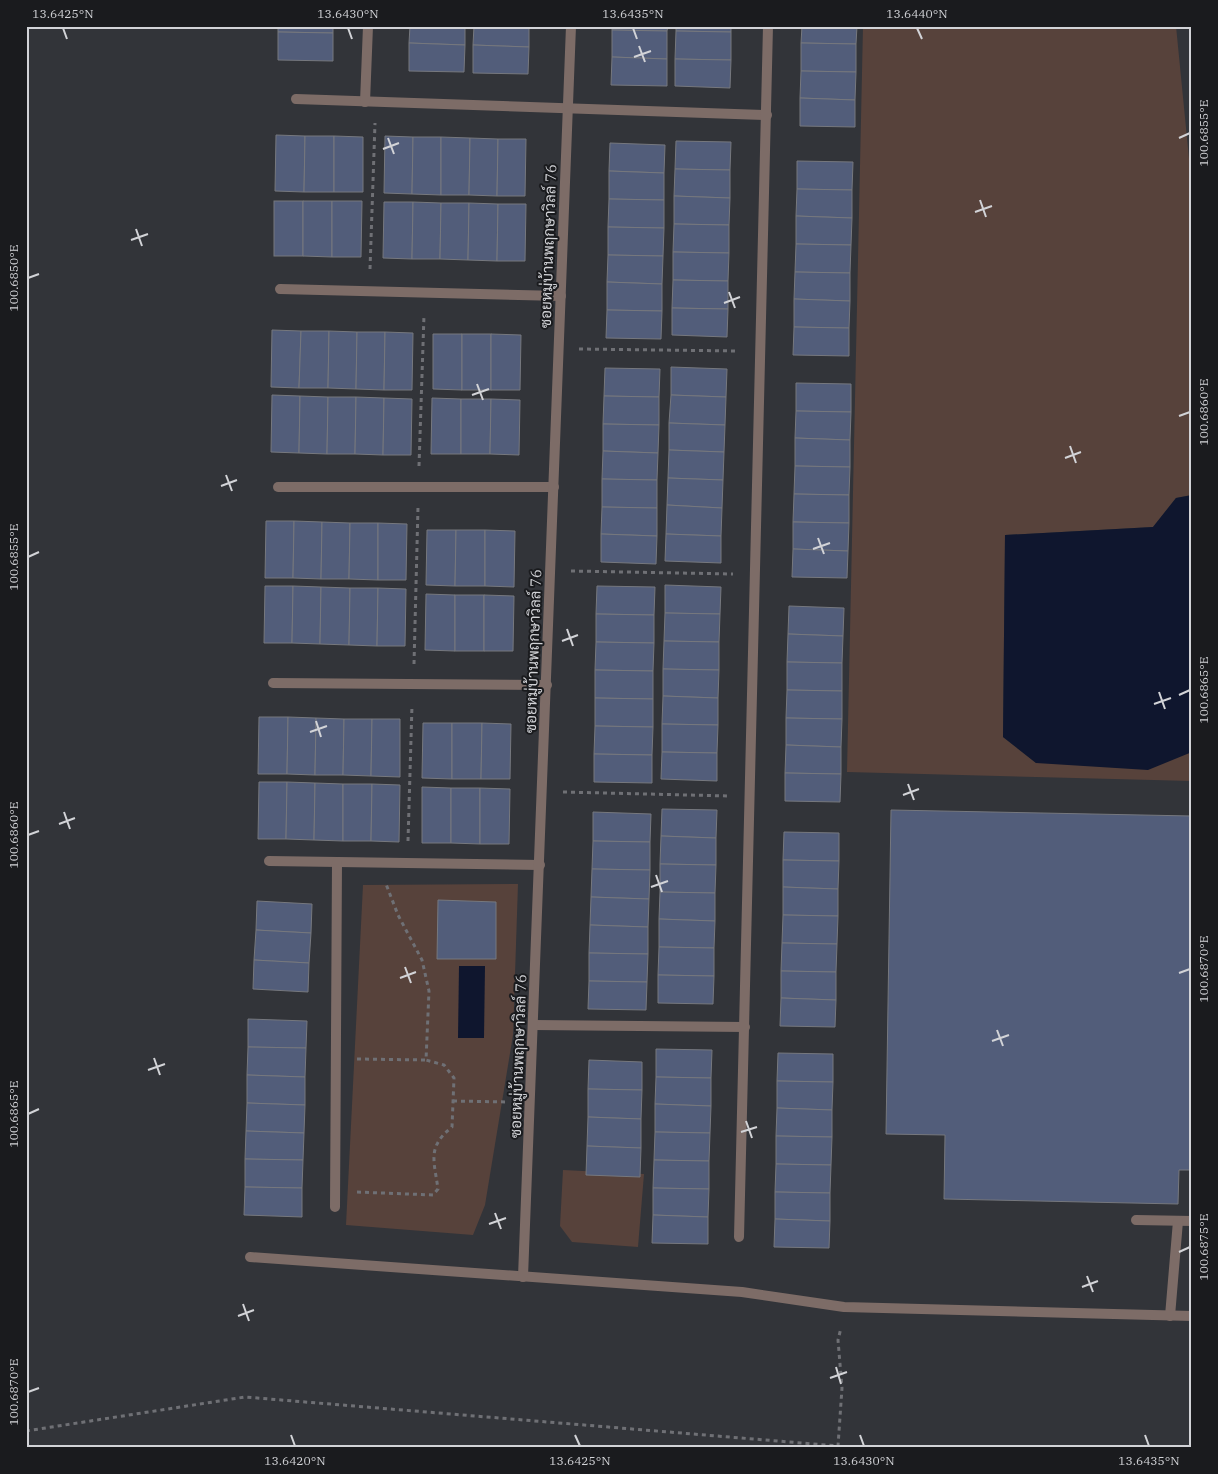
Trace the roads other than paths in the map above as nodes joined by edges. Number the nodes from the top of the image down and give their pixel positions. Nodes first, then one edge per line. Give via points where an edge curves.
1 (368, 26) edge
2 (571, 26) edge
3 (768, 26) edge
4 (296, 99) dead end
5 (365, 102) junction
6 (568, 109) junction
7 (767, 116) junction
8 (280, 289) dead end
9 (561, 296) junction
10 (278, 486) dead end
11 (554, 487) junction
12 (273, 683) dead end
13 (547, 685) junction
14 (269, 861) dead end
15 (337, 862) junction
16 (540, 865) junction
17 (534, 1025) junction
18 (745, 1027) junction
19 (335, 1207) dead end
20 (1136, 1220) dead end
21 (1178, 1221) junction
22 (1192, 1221) edge
23 (739, 1237) dead end
24 (250, 1257) dead end
25 (523, 1277) junction
26 (1170, 1316) junction
27 (1192, 1316) edge

1 - 5 street
2 - 6 street, ซอยหมู่บ้านพฤกษาวิลล์ 76
3 - 7 street
4 - 5 street
5 - 6 street
6 - 7 street
6 - 9 street, ซอยหมู่บ้านพฤกษาวิลล์ 76
7 - 18 street
8 - 9 street
9 - 11 street, ซอยหมู่บ้านพฤกษาวิลล์ 76
10 - 11 street
11 - 13 street, ซอยหมู่บ้านพฤกษาวิลล์ 76
12 - 13 street
13 - 16 street, ซอยหมู่บ้านพฤกษาวิลล์ 76
14 - 15 street
15 - 16 street
15 - 19 street
16 - 17 street, ซอยหมู่บ้านพฤกษาวิลล์ 76
17 - 18 street
17 - 25 street, ซอยหมู่บ้านพฤกษาวิลล์ 76
18 - 23 street
20 - 21 street
21 - 22 street
21 - 26 street
24 - 25 street
25 - 26 street via 742,1292 844,1307
26 - 27 street

